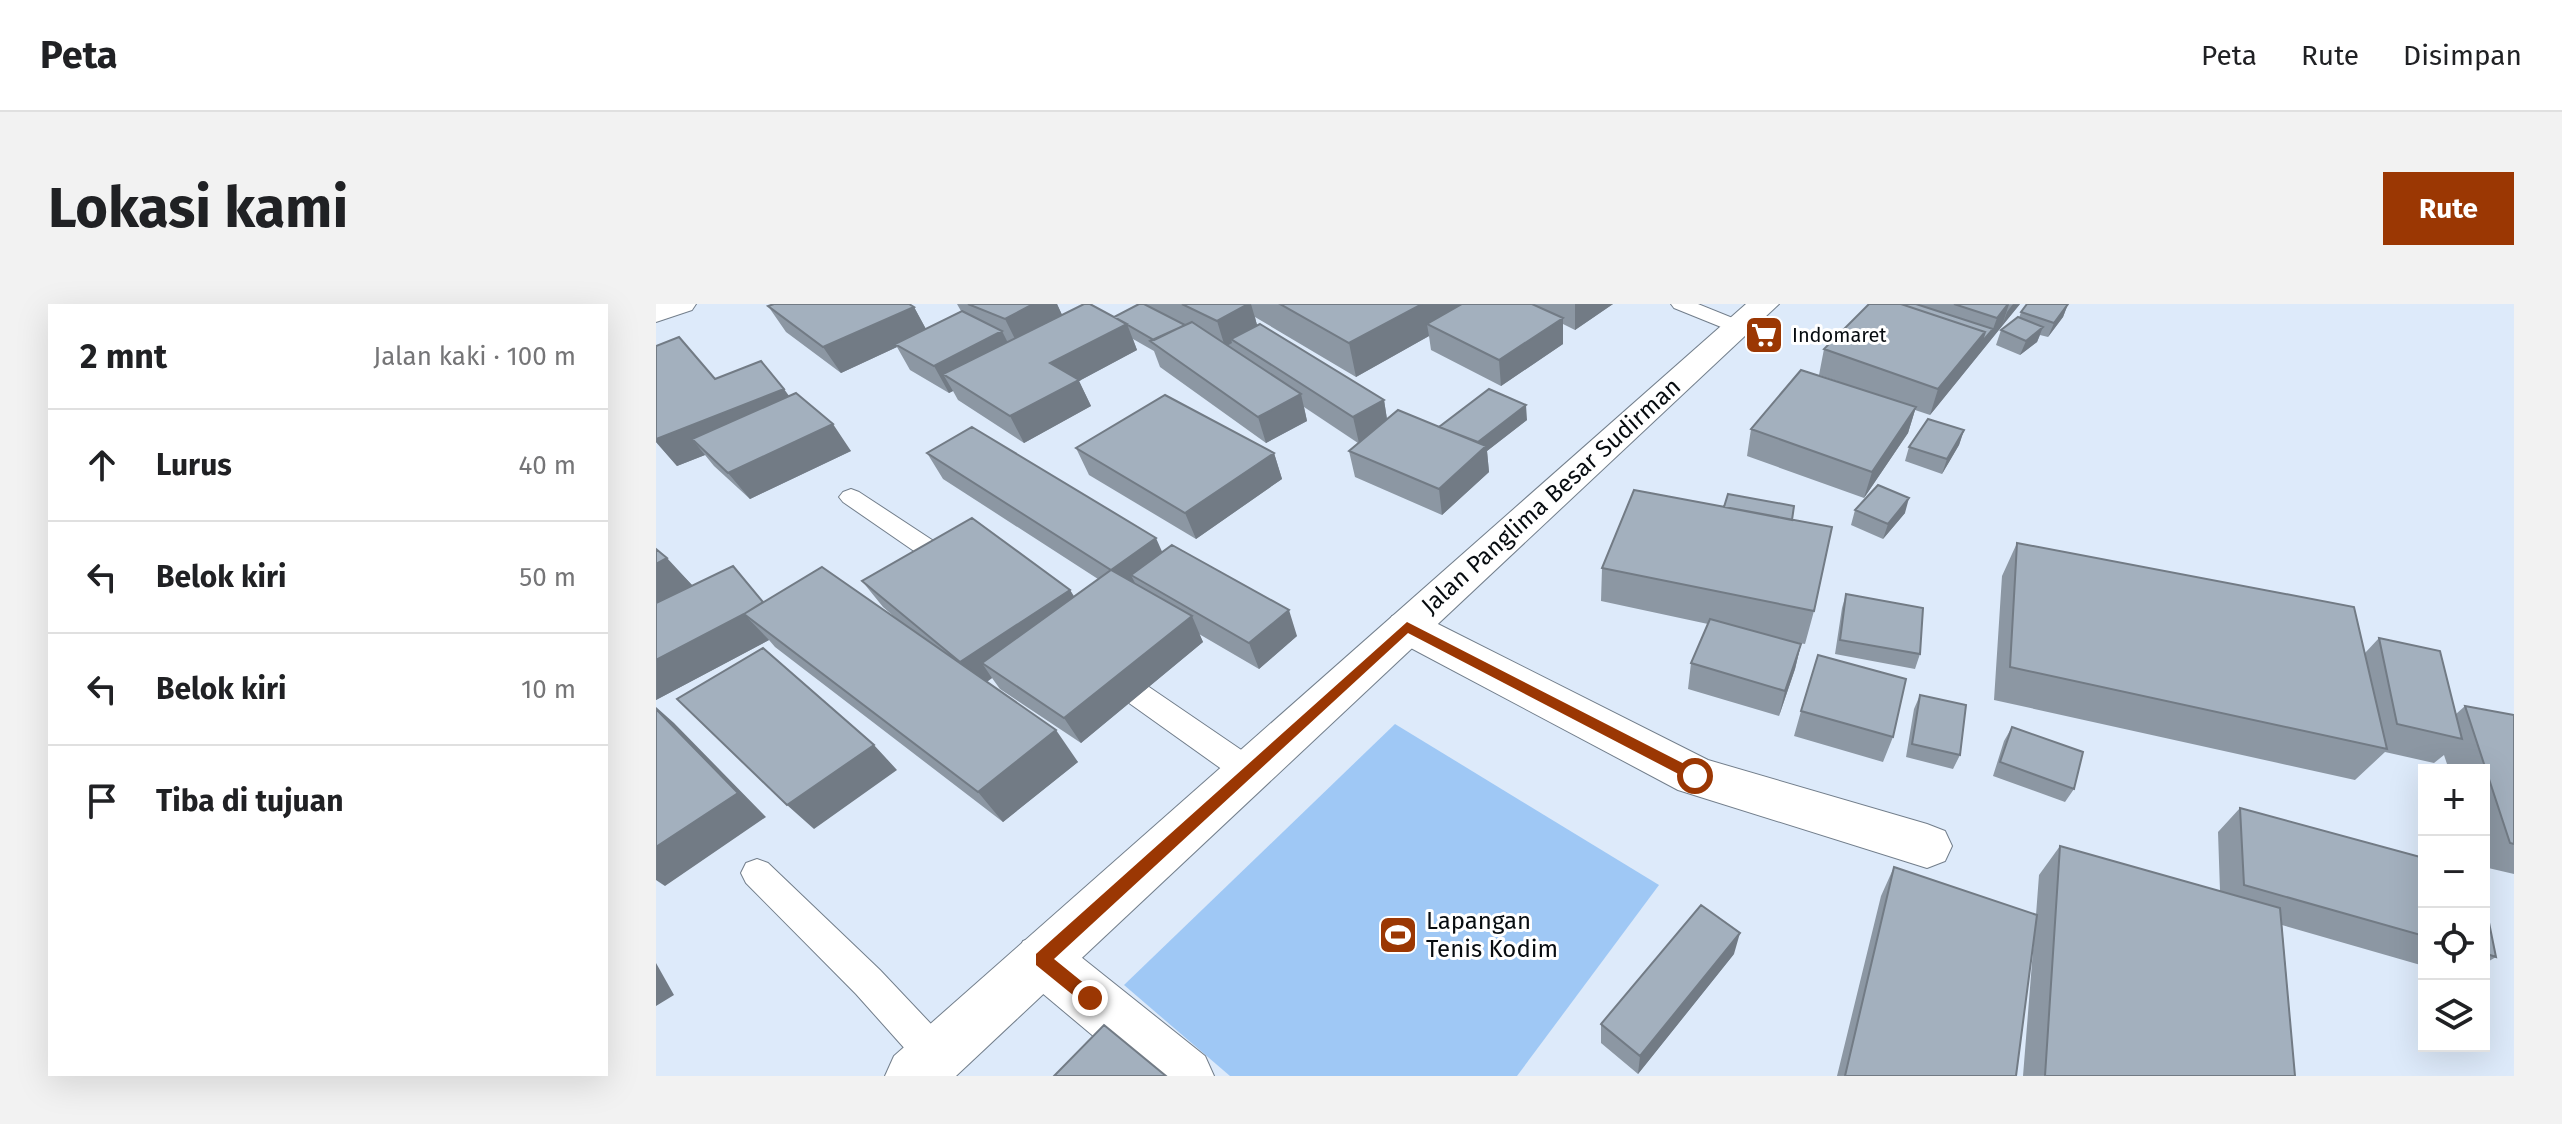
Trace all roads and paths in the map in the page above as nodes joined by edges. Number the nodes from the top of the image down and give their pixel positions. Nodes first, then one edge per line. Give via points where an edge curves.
1 (681, 304) edge
2 (1681, 304) edge
3 (656, 313) edge
4 (1751, 316) edge
5 (851, 497) dead end
6 (952, 565) edge
7 (1407, 627) junction
8 (1139, 695) dead end
9 (1248, 771) junction
10 (1927, 846) dead end
11 (757, 873) dead end
12 (1042, 959) junction
13 (925, 1066) edge
14 (1185, 1076) edge

1 - 3 main road
2 - 4 lane
4 - 7 main road, Jalan Panglima Besar Sudirman
5 - 6 lane
7 - 9 main road, Jalan Panglima Besar Sudirman
7 - 10 main road via 1695,776
8 - 9 lane
9 - 12 main road, Jalan Panglima Besar Sudirman
11 - 13 lane via 868,982
12 - 13 main road, Jalan Panglima Besar Sudirman
12 - 14 main road

